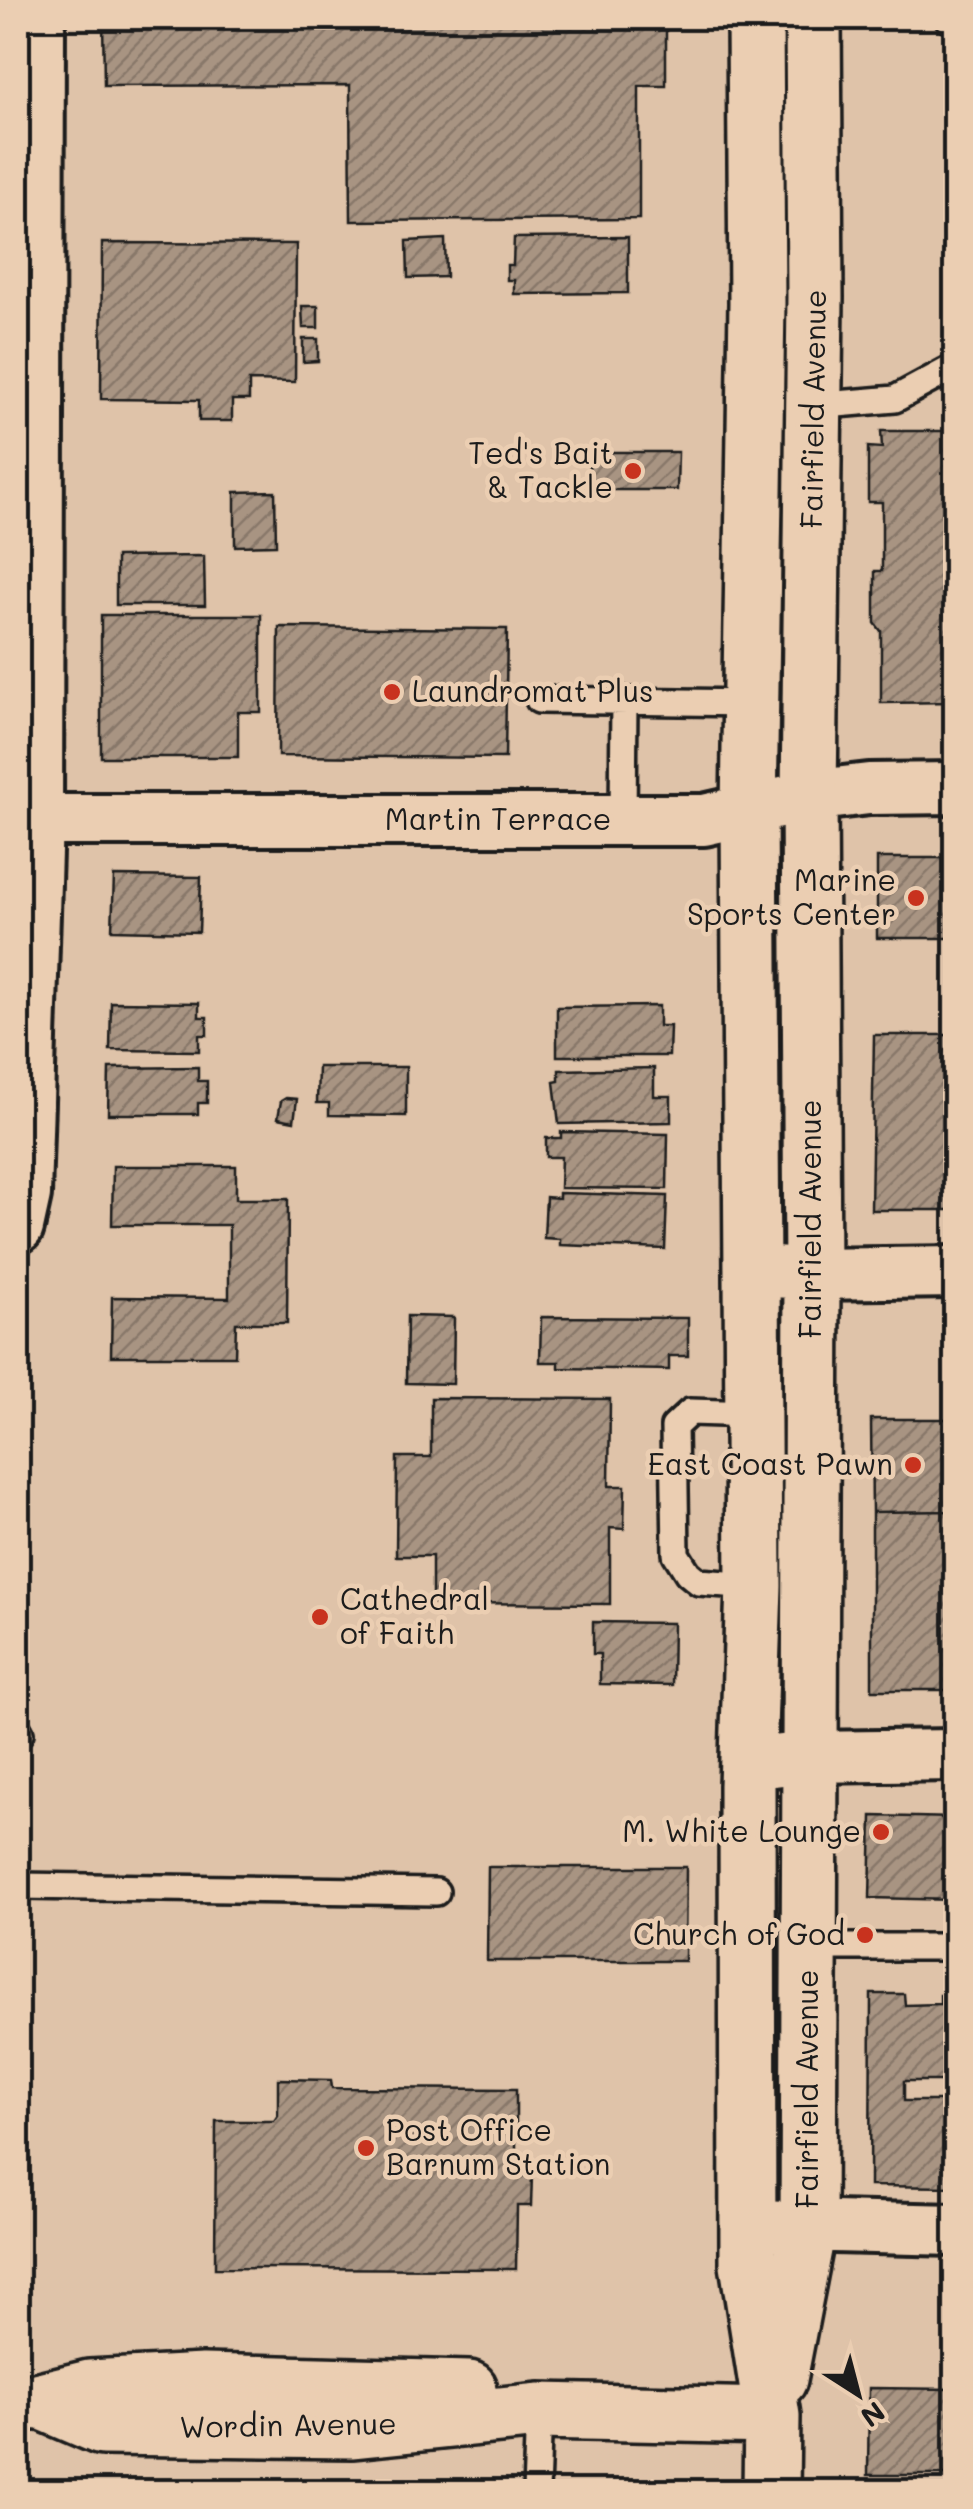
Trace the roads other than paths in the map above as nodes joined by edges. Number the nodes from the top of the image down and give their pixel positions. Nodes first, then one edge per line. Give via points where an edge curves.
1 (39, 18) edge
2 (755, 18) edge
3 (813, 18) edge
4 (948, 18) edge
5 (956, 21) edge
6 (956, 366) edge
7 (814, 406) junction
8 (539, 700) dead end
9 (624, 700) junction
10 (751, 703) junction
11 (956, 788) edge
12 (809, 796) junction
13 (749, 811) junction
14 (37, 820) junction
15 (623, 820) junction
16 (18, 1226) edge
17 (750, 1271) junction
18 (956, 1272) edge
19 (812, 1274) junction
20 (752, 1414) junction
21 (754, 1586) junction
22 (956, 1755) edge
23 (808, 1757) junction
24 (748, 1764) junction
25 (18, 1886) edge
26 (436, 1892) dead end
27 (808, 1947) junction
28 (956, 1947) edge
29 (748, 2225) junction
30 (808, 2228) junction
31 (956, 2230) edge
32 (26, 2394) edge
33 (538, 2411) junction
34 (772, 2416) junction
35 (536, 2492) edge
36 (771, 2492) edge

1 - 14 street
2 - 10 main road, Fairfield Avenue
3 - 7 main road, Fairfield Avenue
4 - 5 lane
6 - 7 lane via 895,399
7 - 12 main road, Fairfield Avenue
8 - 9 lane
9 - 10 lane
9 - 15 lane
10 - 13 main road, Fairfield Avenue
11 - 12 street, Martin Terrace
12 - 13 street, Martin Terrace
12 - 19 main road, Fairfield Avenue
13 - 15 street, Martin Terrace via 704,820
13 - 17 main road, Fairfield Avenue
14 - 15 street, Martin Terrace
14 - 16 street
17 - 19 street
17 - 20 main road, Fairfield Avenue
18 - 19 street
19 - 23 main road, Fairfield Avenue
20 - 21 main road, Fairfield Avenue
20 - 21 lane via 690,1412 674,1427 676,1554 699,1582
21 - 24 main road, Fairfield Avenue
22 - 23 street
23 - 24 street
23 - 27 main road, Fairfield Avenue
24 - 29 main road, Fairfield Avenue
25 - 26 lane
27 - 28 lane
27 - 30 main road, Fairfield Avenue
29 - 30 street
29 - 34 main road, Fairfield Avenue
30 - 31 street
30 - 34 main road, Fairfield Avenue
32 - 33 main road, Wordin Avenue via 203,2382 472,2389
33 - 34 main road, Wordin Avenue
33 - 35 lane
34 - 36 main road, Fairfield Avenue

